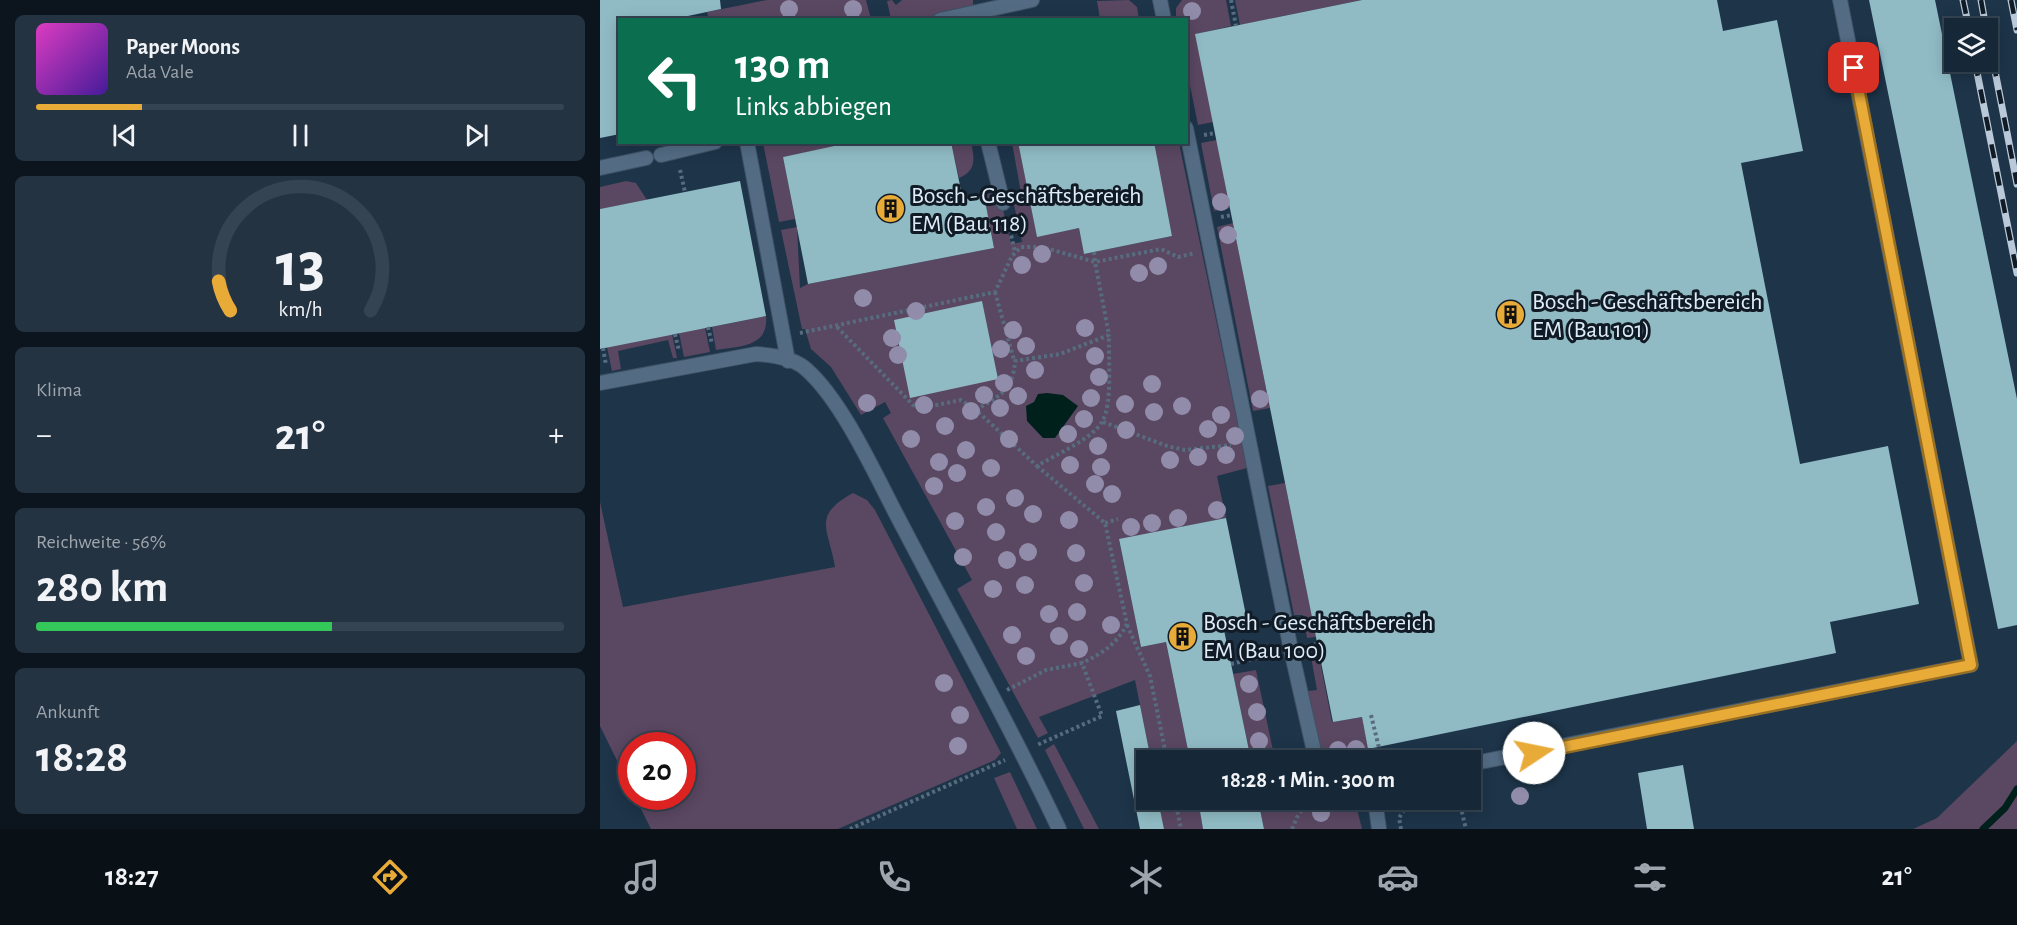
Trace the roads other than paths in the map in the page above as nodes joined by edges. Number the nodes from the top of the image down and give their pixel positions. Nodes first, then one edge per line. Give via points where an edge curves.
1 (1032, 0) edge
2 (1160, 0) edge
3 (1840, 0) edge
4 (959, 18) edge
5 (1164, 18) edge
6 (1188, 137) edge
7 (708, 144) edge
8 (747, 144) edge
9 (988, 144) edge
10 (661, 155) dead end
11 (646, 158) dead end
12 (600, 168) edge
13 (1003, 203) road end
14 (788, 361) junction
15 (600, 383) edge
16 (1314, 750) edge
17 (1481, 762) edge
18 (1376, 810) edge
19 (1059, 829) edge
20 (1379, 829) edge

1 - 4 lane
2 - 5 lane
3 - 17 lane via 1971,665
6 - 16 lane
7 - 10 lane
8 - 14 lane
9 - 13 lane
11 - 12 lane
14 - 15 lane via 775,355 756,354
14 - 19 lane via 806,368 828,392 994,697
18 - 20 lane

